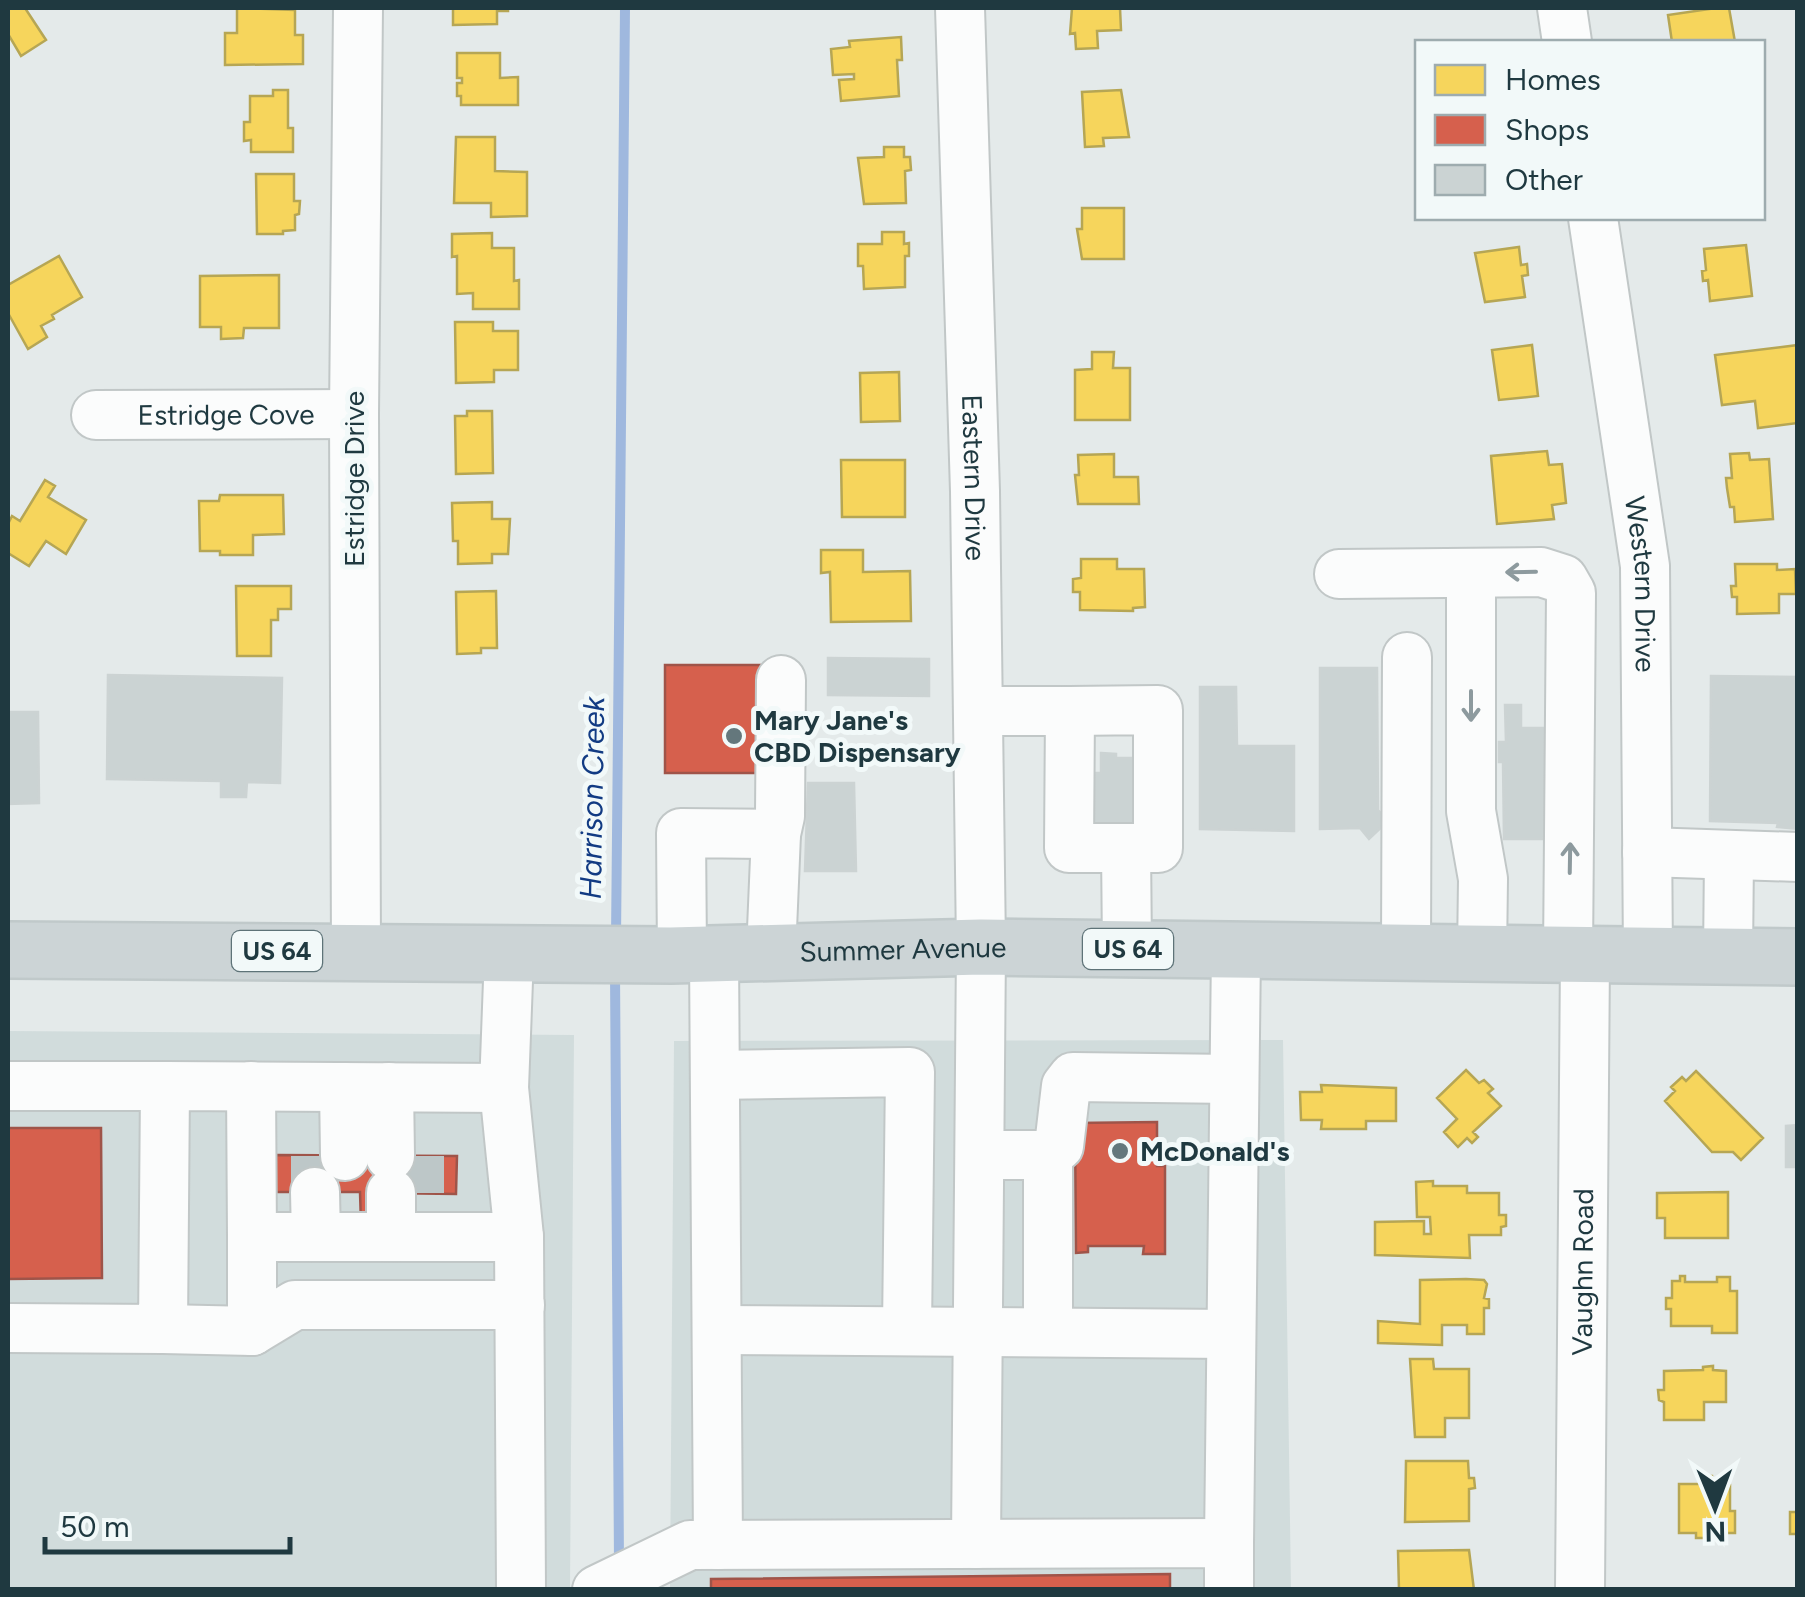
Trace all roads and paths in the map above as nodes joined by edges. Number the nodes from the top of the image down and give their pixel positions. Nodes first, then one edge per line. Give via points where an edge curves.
1 (358, 8) edge
2 (960, 8) edge
3 (1562, 8) edge
4 (1567, 40) edge
5 (1593, 220) edge
6 (354, 414) junction
7 (96, 415) dead end
8 (1471, 573) junction
9 (1339, 574) dead end
10 (1407, 657) dead end
11 (1646, 678) junction
12 (781, 680) dead end
13 (1571, 680) junction
14 (978, 711) junction
15 (1070, 711) junction
16 (776, 834) junction
17 (1126, 848) junction
18 (1647, 852) junction
19 (1729, 855) junction
20 (1798, 857) edge
21 (982, 947) junction
22 (1127, 949) junction
23 (8, 950) edge
24 (356, 951) junction
25 (1236, 951) junction
26 (771, 953) junction
27 (1406, 953) junction
28 (528, 954) junction
29 (689, 954) junction
30 (1482, 954) junction
31 (1576, 956) junction
32 (1648, 956) junction
33 (1728, 957) junction
34 (1798, 958) edge
35 (715, 1075) junction
36 (1234, 1079) junction
37 (8, 1086) edge
38 (166, 1086) junction
39 (252, 1086) junction
40 (367, 1087) junction
41 (504, 1088) junction
42 (1048, 1155) junction
43 (980, 1156) junction
44 (371, 1201) junction
45 (520, 1236) junction
46 (252, 1238) junction
47 (341, 1305) junction
48 (434, 1305) junction
49 (520, 1305) junction
50 (8, 1328) edge
51 (163, 1329) junction
52 (716, 1330) junction
53 (906, 1330) junction
54 (252, 1331) junction
55 (978, 1331) junction
56 (1048, 1332) junction
57 (1231, 1334) junction
58 (1229, 1543) junction
59 (976, 1544) junction
60 (692, 1558) edge
61 (521, 1590) edge
62 (597, 1590) edge
63 (1229, 1590) edge
64 (1580, 1590) edge

1 - 6 street, Estridge Drive
2 - 14 street, Eastern Drive
3 - 4 street
5 - 11 street, Western Drive via 1645,566
6 - 7 street, Estridge Cove
6 - 24 street, Estridge Drive
8 - 9 street
13 -> 8 street, Vaughn Road via 1572,593 1563,579 1541,572
8 -> 30 street via 1471,811 1483,879
10 - 27 street
11 - 13 street
11 - 18 street, Western Drive
12 - 16 street
31 -> 13 street, Vaughn Road
14 - 15 street
14 - 21 street, Eastern Drive
15 - 17 street via 1069,848
15 - 17 street via 1158,710 1158,848
16 - 26 street
16 - 29 street via 682,833
17 - 22 street
18 - 19 street
18 - 32 street, Western Drive
19 - 20 street
19 - 33 street
21 - 22 main road, Summer Avenue / US 64
21 - 26 main road, Summer Avenue / US 64
21 - 43 street, Eastern Drive
22 - 25 main road, Summer Avenue / US 64
23 - 24 main road, Summer Avenue / US 64
24 - 28 main road, Summer Avenue / US 64
25 - 27 main road, Summer Avenue / US 64
25 - 36 street
26 - 29 main road, Summer Avenue / US 64
27 - 30 main road, Summer Avenue / US 64
28 - 29 main road, Summer Avenue / US 64
28 - 41 street
29 - 35 street
30 - 31 main road, Summer Avenue / US 64
31 - 32 main road, Summer Avenue / US 64
31 - 64 street, Vaughn Road
32 - 33 main road, Summer Avenue / US 64
33 - 34 main road, Summer Avenue / US 64
35 - 52 street
35 - 53 street via 910,1072
36 - 42 street via 1072,1077 1059,1146
36 - 57 street
37 - 38 street
38 - 39 street
38 - 51 street
39 - 40 street
39 - 46 street
40 - 41 street
40 - 44 street
40 - 44 street
41 - 45 street
42 - 43 street
42 - 56 street
43 - 55 street, Eastern Drive
44 - 45 street
44 - 46 street
44 - 47 street
44 - 48 street
45 - 49 street
46 - 54 street
47 - 48 street
47 - 54 street via 295,1306
48 - 49 street
49 - 61 street
50 - 51 street
51 - 54 street
52 - 53 street
52 - 60 street
53 - 55 street
55 - 56 street
55 - 59 street, Eastern Drive
56 - 57 street
57 - 58 street
58 - 59 street
58 - 63 street
59 - 60 street
60 - 62 street

